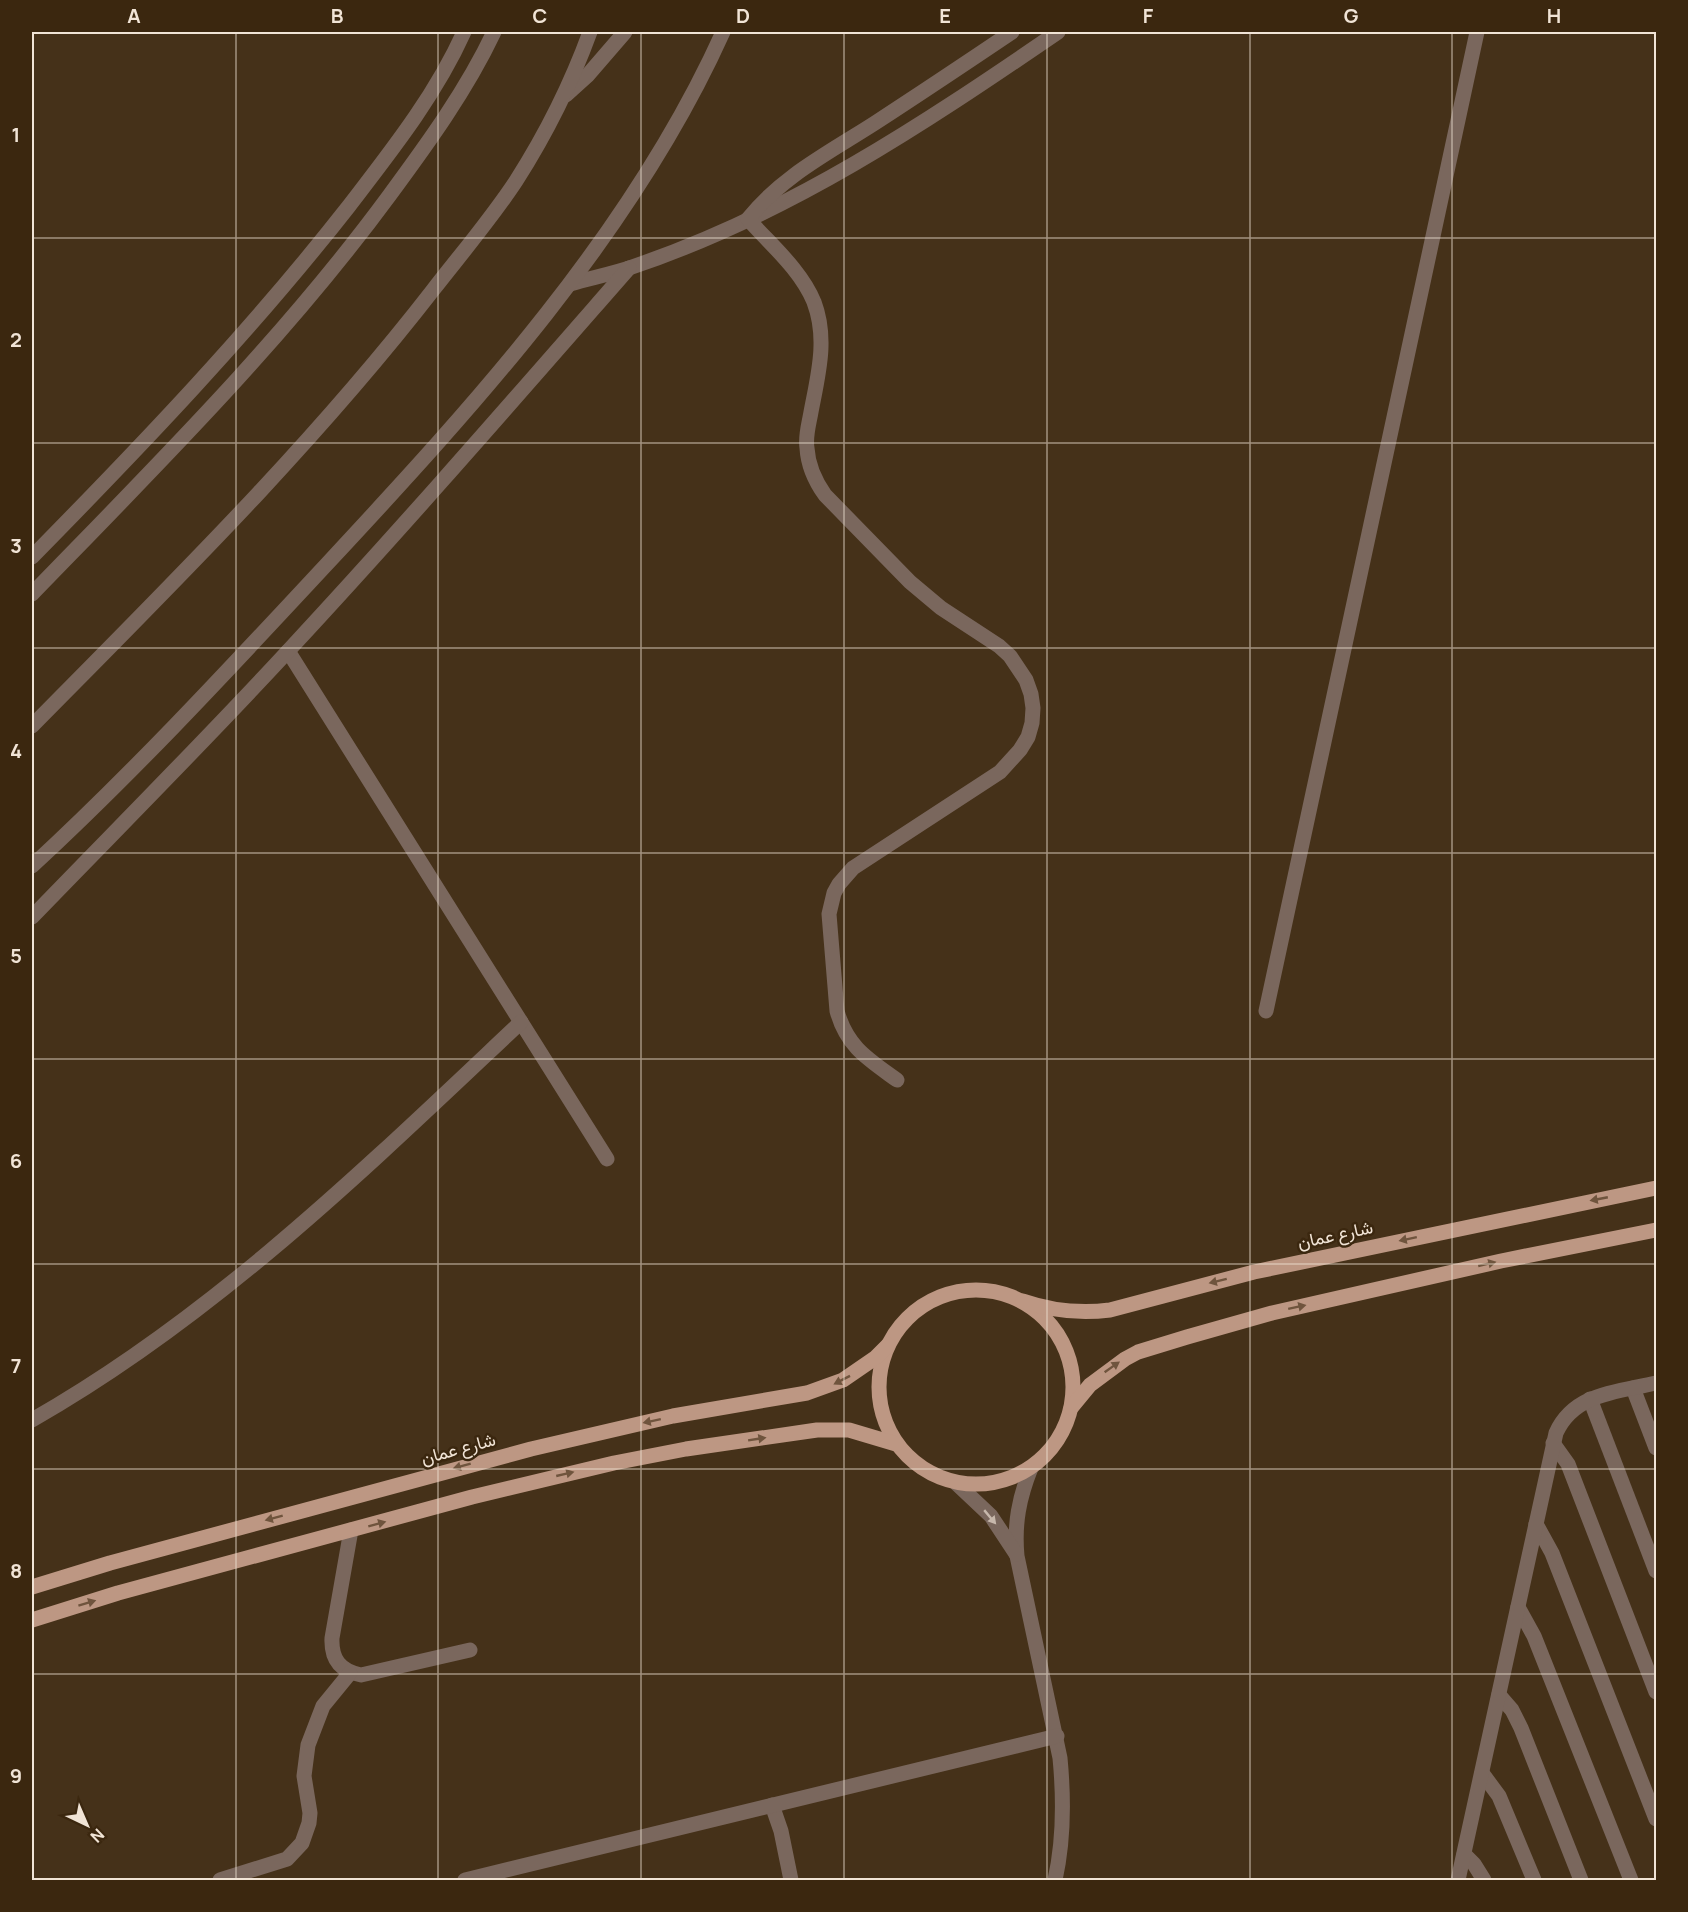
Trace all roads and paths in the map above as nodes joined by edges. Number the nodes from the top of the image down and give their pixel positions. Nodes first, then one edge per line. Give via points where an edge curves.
1 (464, 32) edge
2 (494, 32) edge
3 (590, 32) edge
4 (626, 32) edge
5 (723, 32) edge
6 (1012, 32) edge
7 (1058, 32) edge
8 (1477, 32) edge
9 (562, 99) junction
10 (748, 219) junction
11 (629, 268) junction
12 (570, 284) junction
13 (32, 557) edge
14 (32, 594) edge
15 (288, 651) junction
16 (32, 726) edge
17 (32, 866) edge
18 (32, 917) edge
19 (1266, 1011) dead end
20 (521, 1022) junction
21 (897, 1080) dead end
22 (606, 1159) dead end
23 (1656, 1188) edge
24 (1656, 1230) edge
25 (1023, 1301) junction
26 (888, 1345) junction
27 (1656, 1383) edge
28 (1633, 1388) junction
29 (1590, 1399) junction
30 (1071, 1408) junction
31 (32, 1420) edge
32 (1553, 1443) junction
33 (897, 1444) junction
34 (1656, 1448) edge
35 (1031, 1467) junction
36 (956, 1483) junction
37 (1536, 1524) junction
38 (351, 1530) junction
39 (1017, 1556) junction
40 (1656, 1571) edge
41 (32, 1587) edge
42 (1518, 1607) junction
43 (32, 1620) edge
44 (470, 1650) dead end
45 (350, 1673) junction
46 (1656, 1692) edge
47 (1499, 1695) junction
48 (1057, 1736) junction
49 (1482, 1773) junction
50 (772, 1805) junction
51 (1656, 1819) edge
52 (1464, 1854) junction
53 (223, 1880) edge
54 (465, 1881) edge
55 (791, 1881) edge
56 (1055, 1881) edge
57 (1458, 1881) edge
58 (1484, 1881) edge
59 (1534, 1881) edge
60 (1581, 1881) edge
61 (1631, 1881) edge

1 - 13 street via 419,113 314,250 197,386
2 - 14 street via 446,116 322,283 204,417
3 - 9 street
4 - 9 street
5 - 12 street via 648,171
6 - 10 street via 797,172 770,193
7 - 10 street via 860,162
8 - 19 street
9 - 16 street via 515,183 351,391 219,536
10 - 11 street
10 - 21 street via 796,272 819,320 820,363 806,438 808,460 817,483 910,582 1010,656 1031,694 1032,723 1028,737 1011,762 853,868 830,903 841,1025 857,1050
11 - 12 street
11 - 15 street
12 - 17 street via 406,479 203,696
15 - 18 street
15 - 20 street
20 - 22 street
20 - 31 street via 370,1164 255,1263 130,1358
23 -> 25 main road, شارع عمان via 1276,1267 1110,1310 1074,1312
30 -> 24 main road via 1090,1385 1125,1359 1187,1337 1272,1313
25 - 26 main road via 980,1290 936,1298 916,1310
25 - 30 main road via 1040,1313 1065,1346 1072,1377
26 - 33 main road via 878,1385 886,1426
26 -> 41 main road, شارع عمان via 851,1375 807,1394 673,1416 531,1449
27 - 28 street
28 - 29 street
28 - 34 street
29 - 32 street via 1565,1416
29 - 40 street
30 - 35 main road via 1056,1442
32 - 37 street
32 - 46 street via 1568,1464
33 - 36 main road via 923,1469
38 -> 33 main road via 543,1479 686,1449 833,1429
35 - 36 main road via 995,1483
35 - 39 street via 1016,1520
36 -> 39 street via 991,1516
37 - 42 street
37 - 51 street via 1552,1553
43 -> 38 main road
38 - 45 street via 331,1648 334,1659
39 - 48 street
42 - 47 street
42 - 61 street via 1534,1636
44 - 45 street via 372,1673
45 - 53 street via 323,1706 308,1745 304,1776 309,1823 302,1843 287,1859
47 - 49 street
47 - 60 street via 1521,1728
48 - 50 street
48 - 56 street via 1063,1807
49 - 52 street
49 - 59 street via 1499,1796
50 - 54 street
50 - 55 street
52 - 57 street
52 - 58 street

